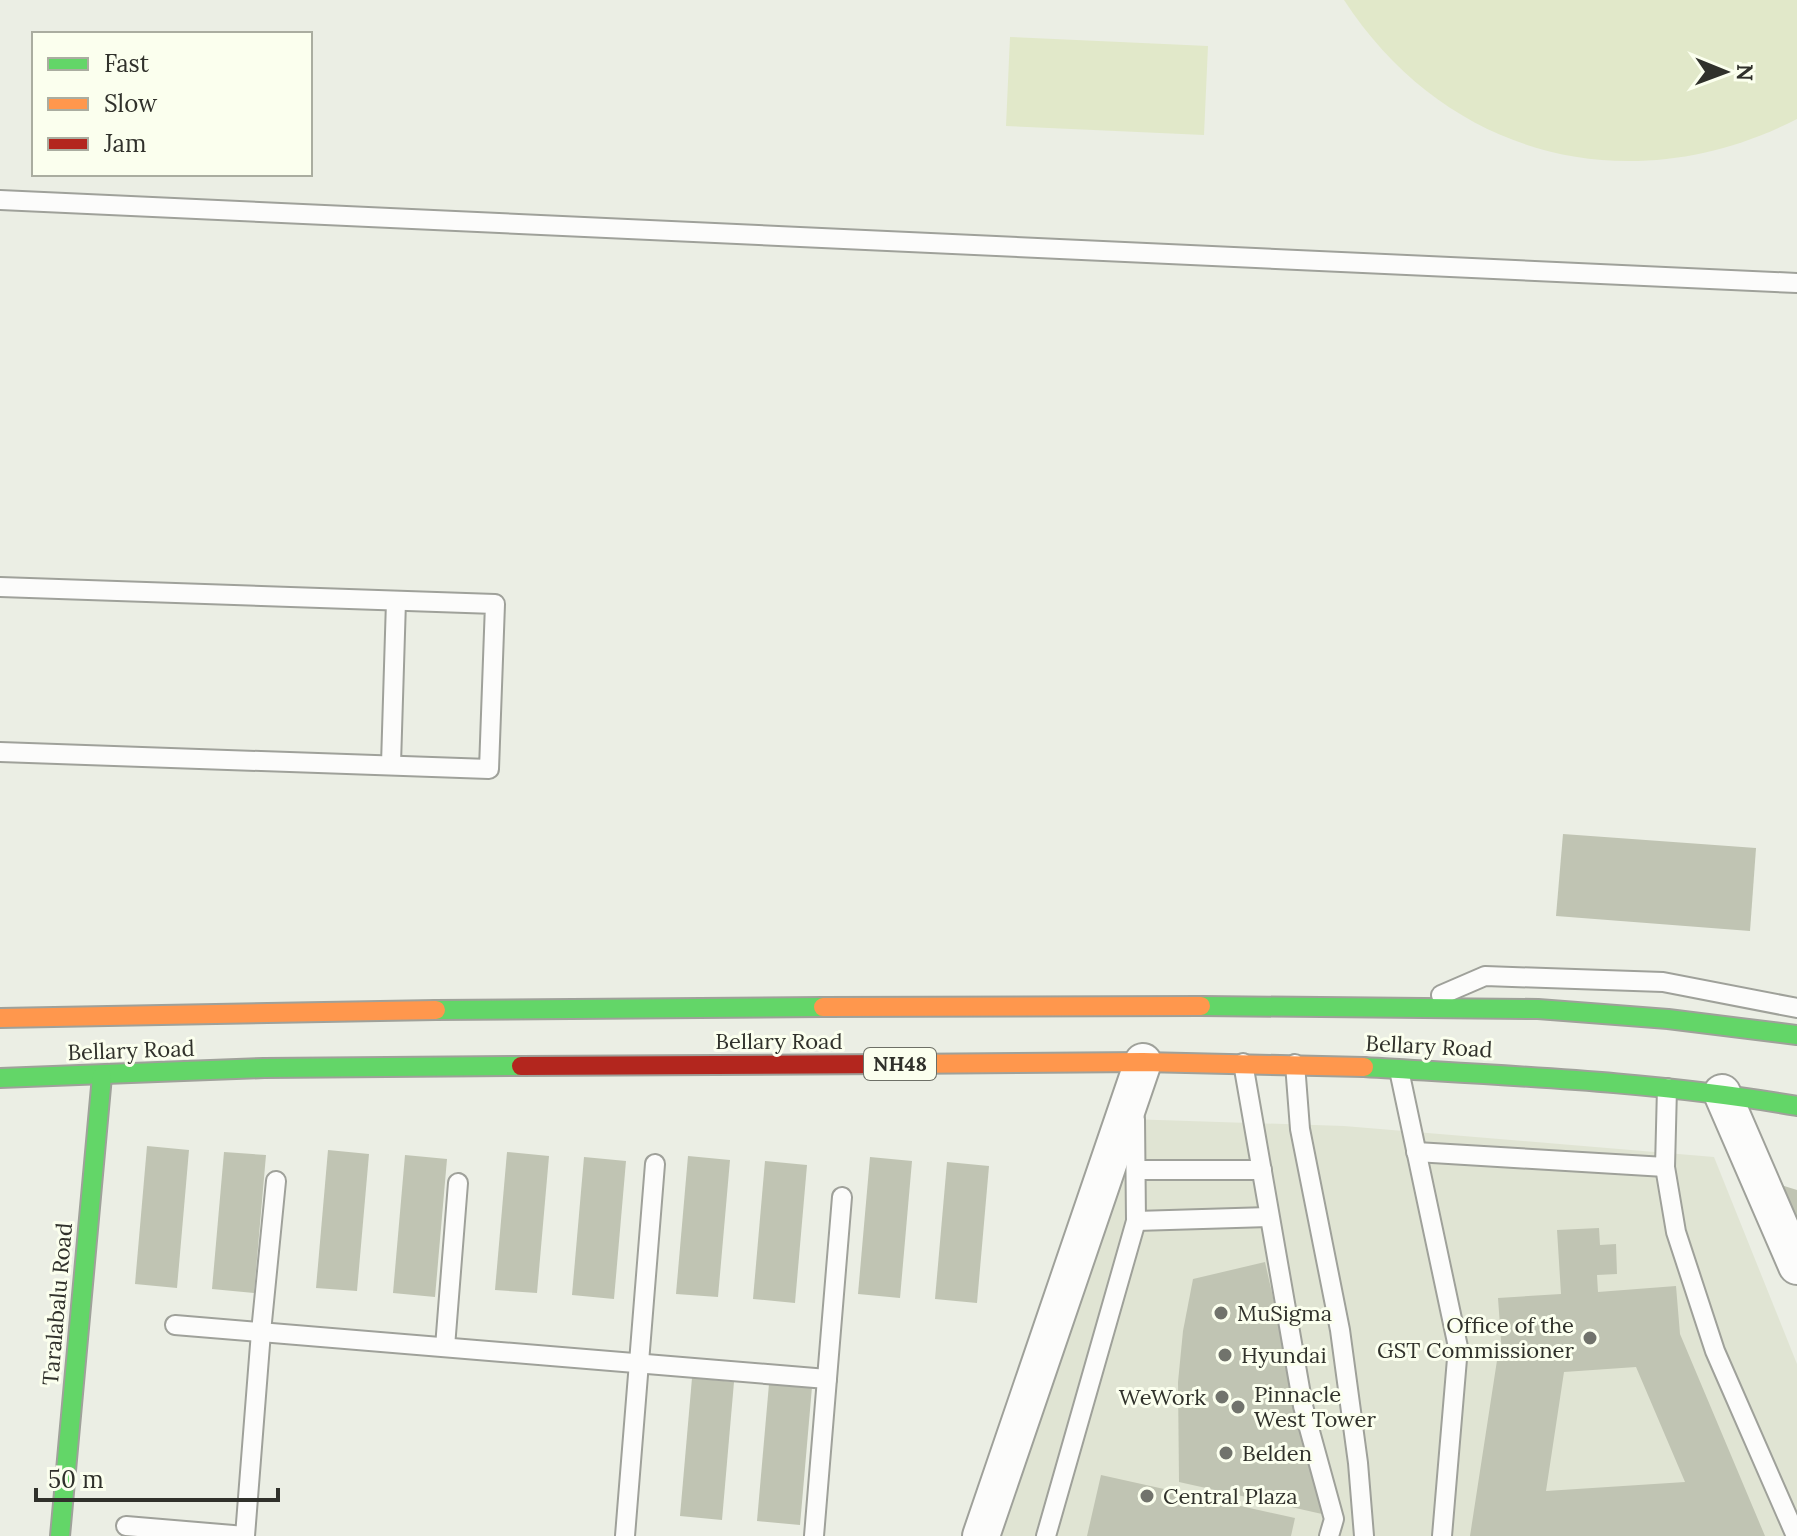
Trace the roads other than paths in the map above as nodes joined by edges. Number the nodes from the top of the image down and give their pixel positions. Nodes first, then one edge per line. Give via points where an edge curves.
1 (0, 200) edge
2 (1797, 283) edge
3 (0, 587) edge
4 (396, 601) junction
5 (0, 752) edge
6 (391, 764) junction
7 (1413, 1007) junction
8 (1797, 1008) edge
9 (0, 1018) edge
10 (1797, 1035) edge
11 (1243, 1063) junction
12 (1295, 1064) junction
13 (1398, 1068) junction
14 (1139, 1075) junction
15 (102, 1076) junction
16 (0, 1078) edge
17 (1667, 1088) junction
18 (1722, 1093) junction
19 (1797, 1106) edge
20 (1416, 1152) junction
21 (655, 1164) dead end
22 (1665, 1167) junction
23 (1136, 1170) junction
24 (1262, 1170) junction
25 (276, 1181) dead end
26 (458, 1183) dead end
27 (842, 1197) dead end
28 (1269, 1217) junction
29 (1136, 1221) junction
30 (1797, 1266) edge
31 (175, 1325) dead end
32 (261, 1332) junction
33 (445, 1347) junction
34 (639, 1363) junction
35 (827, 1379) junction
36 (126, 1526) dead end
37 (60, 1536) edge
38 (245, 1536) edge
39 (625, 1536) edge
40 (814, 1536) edge
41 (981, 1536) edge
42 (1046, 1536) edge
43 (1329, 1536) edge
44 (1364, 1536) edge
45 (1442, 1536) edge
46 (1796, 1536) edge

1 - 2 lane
3 - 4 lane
4 - 6 lane
4 - 6 lane via 495,604 495,619 489,769
5 - 6 lane
7 - 8 lane via 1485,976 1663,982
7 - 9 main road, Bellary Road via 557,1008
7 - 10 main road, Bellary Road via 1552,1010
11 - 12 main road, Bellary Road / NH48
11 - 14 main road, Bellary Road / NH48
11 - 24 lane
12 - 13 main road, Bellary Road / NH48
12 - 44 lane via 1300,1129 1340,1330
13 - 17 main road, Bellary Road / NH48
13 - 20 lane
14 - 15 main road, Bellary Road / NH48 via 264,1068
14 - 23 lane
14 - 41 street
15 - 16 main road, Bellary Road / NH48
15 - 37 main road, Taralabalu Road
17 - 18 main road, Bellary Road / NH48
17 - 22 lane
18 - 19 main road, Bellary Road / NH48
18 - 30 street
20 - 22 lane
20 - 45 lane via 1458,1347
21 - 34 lane
22 - 46 lane via 1676,1232 1715,1351
23 - 24 lane
23 - 29 lane
24 - 28 lane
25 - 32 lane
26 - 33 lane
27 - 35 lane
28 - 29 lane
28 - 43 lane via 1303,1406 1334,1519
29 - 42 lane
31 - 32 lane
32 - 33 lane
32 - 38 lane
33 - 34 lane
34 - 35 lane
34 - 39 lane
35 - 40 lane
36 - 38 lane

